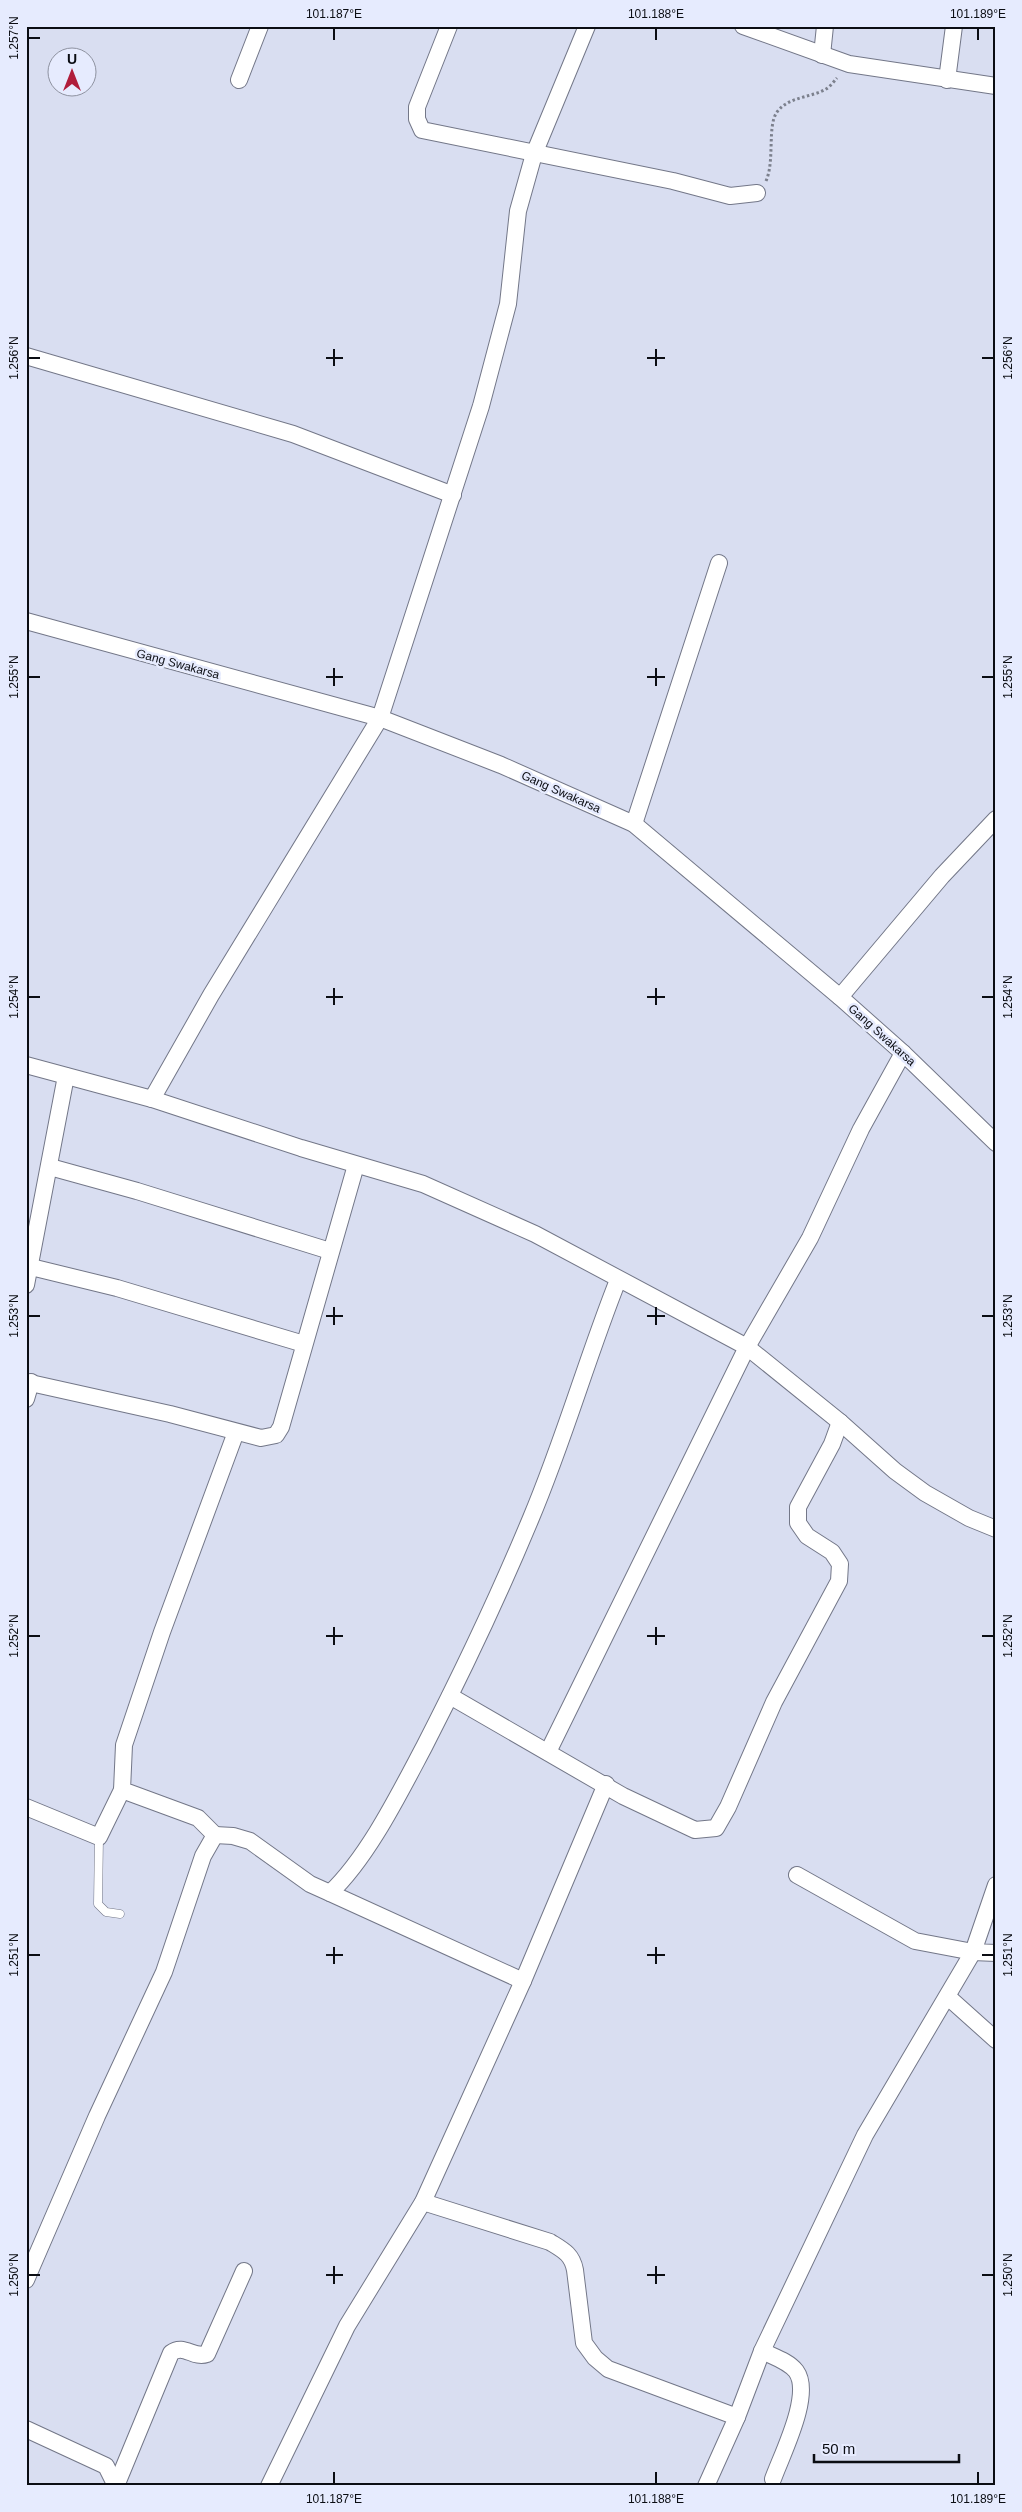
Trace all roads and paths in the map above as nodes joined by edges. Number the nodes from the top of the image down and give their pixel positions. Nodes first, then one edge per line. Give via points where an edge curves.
1 (260, 26) edge
2 (449, 26) edge
3 (586, 26) edge
4 (743, 26) edge
5 (825, 26) edge
6 (954, 26) edge
7 (822, 55) junction
8 (849, 64) junction
9 (239, 80) dead end
10 (947, 80) junction
11 (996, 86) edge
12 (534, 154) junction
13 (757, 193) joint
14 (26, 356) edge
15 (453, 495) junction
16 (719, 563) dead end
17 (26, 621) edge
18 (380, 718) junction
19 (996, 819) edge
20 (634, 824) junction
21 (840, 997) junction
22 (903, 1053) junction
23 (26, 1065) edge
24 (66, 1076) junction
25 (152, 1099) junction
26 (996, 1143) edge
27 (356, 1165) junction
28 (50, 1167) junction
29 (330, 1251) junction
30 (31, 1267) junction
31 (618, 1280) junction
32 (26, 1285) edge
33 (304, 1344) junction
34 (747, 1347) junction
35 (28, 1382) edge
36 (26, 1399) edge
37 (840, 1422) junction
38 (236, 1432) junction
39 (996, 1529) edge
40 (450, 1696) junction
41 (548, 1752) junction
42 (606, 1784) junction
43 (122, 1790) junction
44 (26, 1808) edge
45 (215, 1835) junction
46 (99, 1837) junction
47 (797, 1874) dead end
48 (996, 1886) edge
49 (330, 1893) junction
50 (120, 1914) dead end
51 (973, 1952) junction
52 (996, 1953) edge
53 (524, 1981) junction
54 (948, 1997) junction
55 (996, 2040) edge
56 (423, 2202) junction
57 (244, 2271) dead end
58 (26, 2280) edge
59 (762, 2351) junction
60 (737, 2416) junction
61 (26, 2429) edge
62 (773, 2479) dead end
63 (116, 2486) edge
64 (269, 2486) edge
65 (706, 2486) edge

1 - 9 street
2 - 12 street via 417,107 419,126 428,133
3 - 12 street
4 - 7 street
5 - 7 street
6 - 10 street
7 - 8 street
8 - 10 street
8 - 13 path via 827,89 787,102 776,113 771,170
10 - 11 street
12 - 13 street via 673,181 730,196
12 - 15 street via 518,212 508,304
14 - 15 street via 293,434
15 - 18 street
16 - 20 street
17 - 18 street, Gang Swakarsa
18 - 20 street, Gang Swakarsa via 501,765
18 - 25 street via 210,995
19 - 21 street via 942,876
20 - 21 street, Gang Swakarsa
21 - 22 street, Gang Swakarsa
22 - 26 street, Gang Swakarsa
22 - 34 street via 861,1129 810,1238
23 - 24 street
24 - 25 street
24 - 28 street
25 - 27 street
27 - 29 street
27 - 31 street via 424,1184 535,1234
28 - 29 street
28 - 30 street
29 - 33 street
30 - 32 street
30 - 33 street via 117,1288
31 - 34 street
31 - 40 street via 532,1517
33 - 38 street via 281,1428 276,1435 261,1438
34 - 37 street
34 - 41 street
35 - 36 street
35 - 38 street
37 - 39 street via 925,1493
37 - 42 street via 832,1444 798,1507 798,1523 807,1536 832,1552 840,1564 839,1581 774,1702 716,1828 695,1830 623,1796
38 - 43 street via 127,1735
40 - 41 street
40 - 49 street via 408,1777 352,1870
41 - 42 street
42 - 53 street
43 - 45 street via 198,1818
43 - 46 street
44 - 46 street
45 - 49 street via 250,1841 310,1884
45 - 58 street via 204,1856 164,1972
46 - 50 lane via 98,1904 106,1912
47 - 51 street via 915,1941
48 - 51 street
49 - 53 street
51 - 52 street
51 - 54 street
53 - 56 street
54 - 55 street
54 - 59 street via 865,2135
56 - 60 street via 550,2242 564,2250 573,2258 584,2343 595,2358 608,2369
56 - 64 street via 347,2326
57 - 63 street via 207,2354 196,2356 182,2349 171,2353
59 - 60 street
59 - 62 street via 788,2364 797,2372 802,2386 801,2402
60 - 65 street
61 - 63 street via 106,2466

